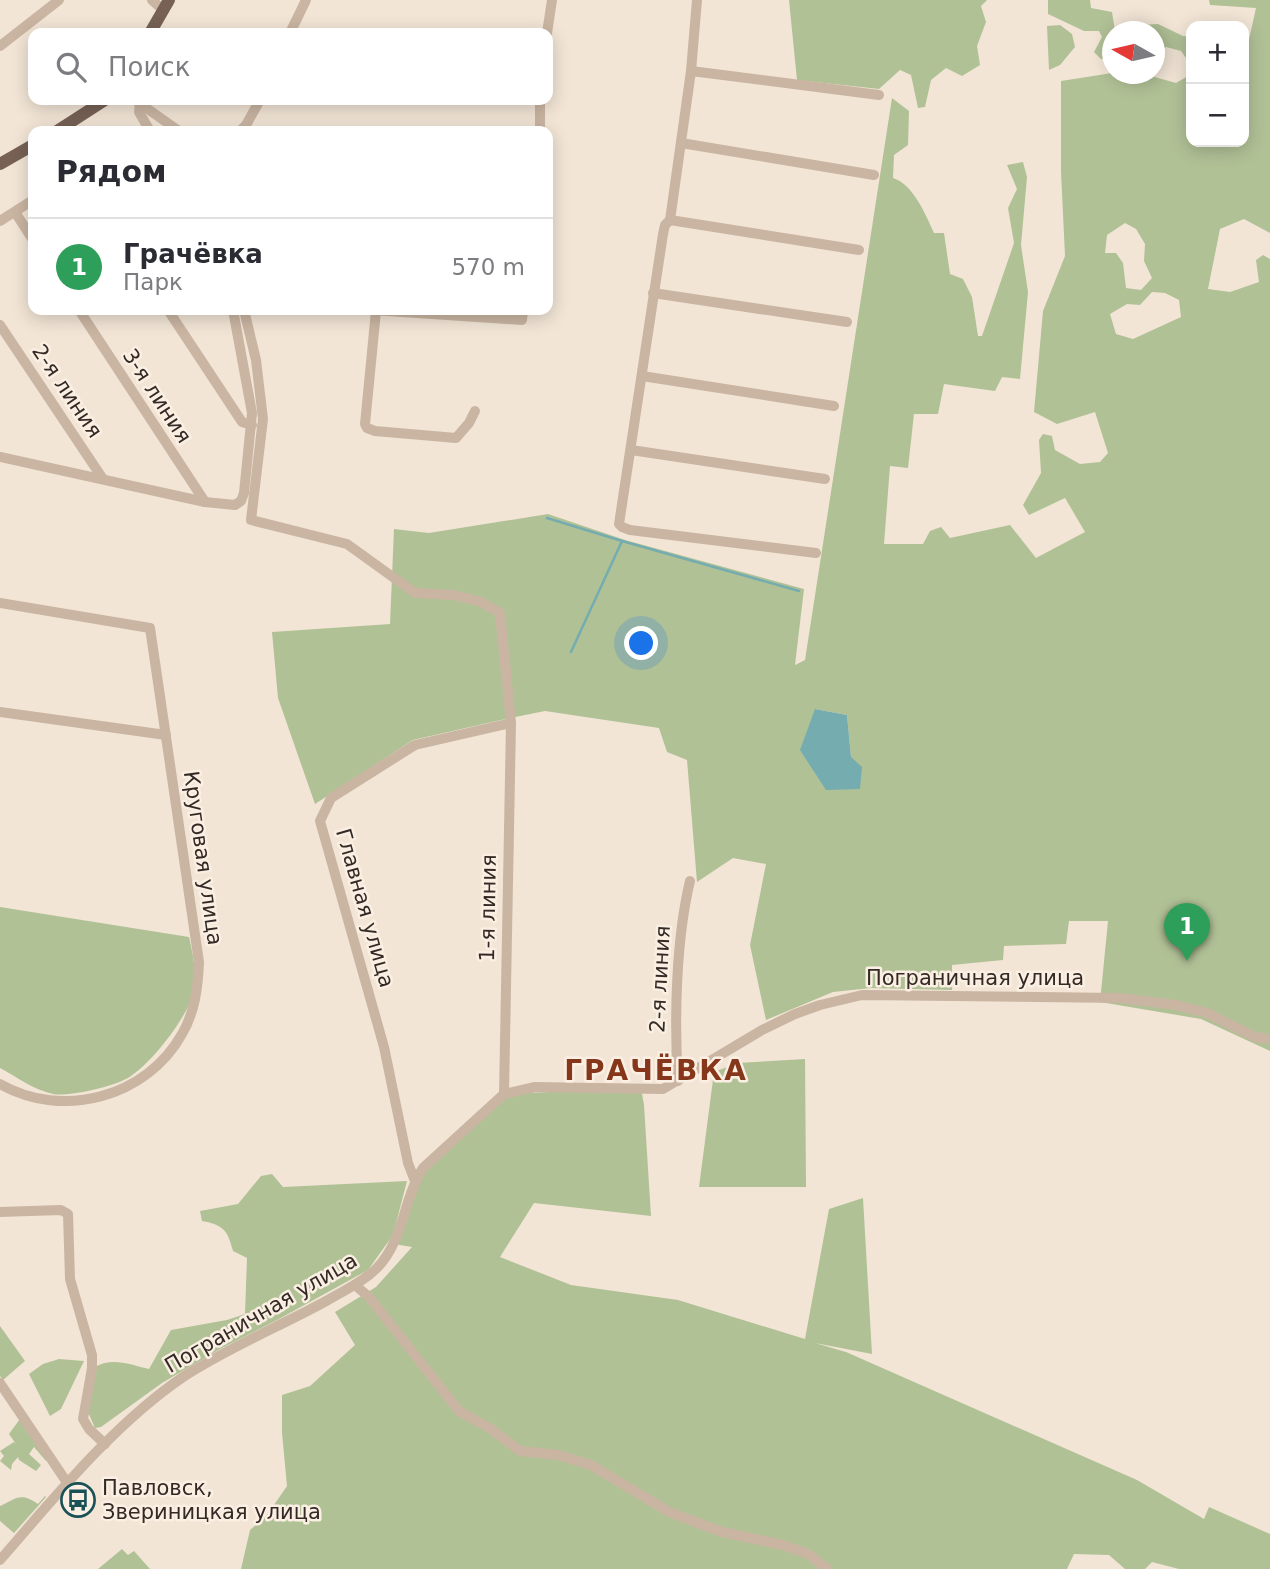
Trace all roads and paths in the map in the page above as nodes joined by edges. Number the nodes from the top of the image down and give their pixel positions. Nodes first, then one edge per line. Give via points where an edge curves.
1 (59, 0) edge
2 (152, 0) edge
3 (306, 0) edge
4 (552, 0) edge
5 (697, 0) edge
6 (166, 5) edge
7 (153, 28) edge
8 (292, 28) edge
9 (548, 28) edge
10 (0, 47) edge
11 (691, 71) junction
12 (880, 95) dead end
13 (97, 105) edge
14 (138, 105) edge
15 (142, 105) edge
16 (257, 105) edge
17 (540, 105) edge
18 (65, 126) edge
19 (141, 126) edge
20 (172, 126) edge
21 (245, 126) edge
22 (540, 126) edge
23 (681, 143) junction
24 (28, 148) edge
25 (1, 161) edge
26 (873, 175) dead end
27 (28, 203) edge
28 (15, 212) junction
29 (670, 220) junction
30 (0, 222) edge
31 (28, 232) edge
32 (859, 250) dead end
33 (653, 293) junction
34 (82, 315) edge
35 (171, 315) edge
36 (234, 315) edge
37 (245, 315) edge
38 (374, 315) edge
39 (448, 315) edge
40 (522, 315) edge
41 (847, 322) dead end
42 (0, 325) edge
43 (642, 376) junction
44 (834, 406) dead end
45 (475, 411) dead end
46 (252, 425) junction
47 (631, 450) junction
48 (0, 457) edge
49 (103, 479) junction
50 (825, 479) dead end
51 (205, 502) junction
52 (816, 553) dead end
53 (0, 603) edge
54 (0, 712) edge
55 (511, 723) junction
56 (166, 735) junction
57 (690, 881) dead end
58 (1268, 1039) edge
59 (678, 1081) junction
60 (0, 1084) edge
61 (504, 1094) junction
62 (415, 1181) junction
63 (0, 1212) edge
64 (355, 1285) junction
65 (0, 1383) edge
66 (105, 1444) junction
67 (68, 1484) junction
68 (0, 1560) edge
69 (827, 1569) edge

1 - 10 street
2 - 6 street
3 - 8 street
4 - 9 street
5 - 11 street
6 - 7 main road
11 - 12 street
11 - 23 street
13 - 18 main road
14 - 19 street
15 - 20 street
16 - 21 street
17 - 22 street
23 - 26 street
23 - 29 street
24 - 25 main road
27 - 28 street
28 - 30 street
28 - 31 street
29 - 32 street
29 - 33 street via 665,225
33 - 41 street
33 - 43 street
34 - 51 street, 3-я линия
35 - 46 street via 242,422
36 - 46 street
37 - 55 street, 1-я линия via 263,419 251,520 347,544 415,593 454,595 500,613
38 - 45 street via 367,428 456,438
39 - 40 street via 522,320
42 - 49 street, 2-я линия
43 - 44 street
43 - 47 street
46 - 51 street via 240,501 235,505
47 - 50 street
47 - 52 street via 619,520 622,527
48 - 49 street
49 - 51 street
53 - 56 street, Круговая улица via 150,628
54 - 56 street
55 - 61 street, 1-я линия
55 - 62 street, Главная улица via 415,745 331,797 320,821 384,1047
56 - 60 street, Круговая улица via 199,962 198,989 183,1034 155,1069 107,1097 56,1101 20,1094
57 - 59 street, 2-я линия via 683,913
58 - 59 street, Пограничная улица via 1207,1013 1120,998 878,995 846,998 795,1014
59 - 61 street, Пограничная улица via 663,1089 535,1087
61 - 62 street, Пограничная улица via 429,1161
62 - 64 street, Пограничная улица via 394,1244 380,1266
63 - 66 street via 61,1210 68,1214 70,1279 92,1355 83,1419
64 - 66 street, Пограничная улица via 184,1376
64 - 69 street via 459,1410 520,1451 558,1454 591,1465 669,1512 722,1532 808,1554
65 - 67 street
66 - 67 street, Пограничная улица
67 - 68 street, Пограничная улица

